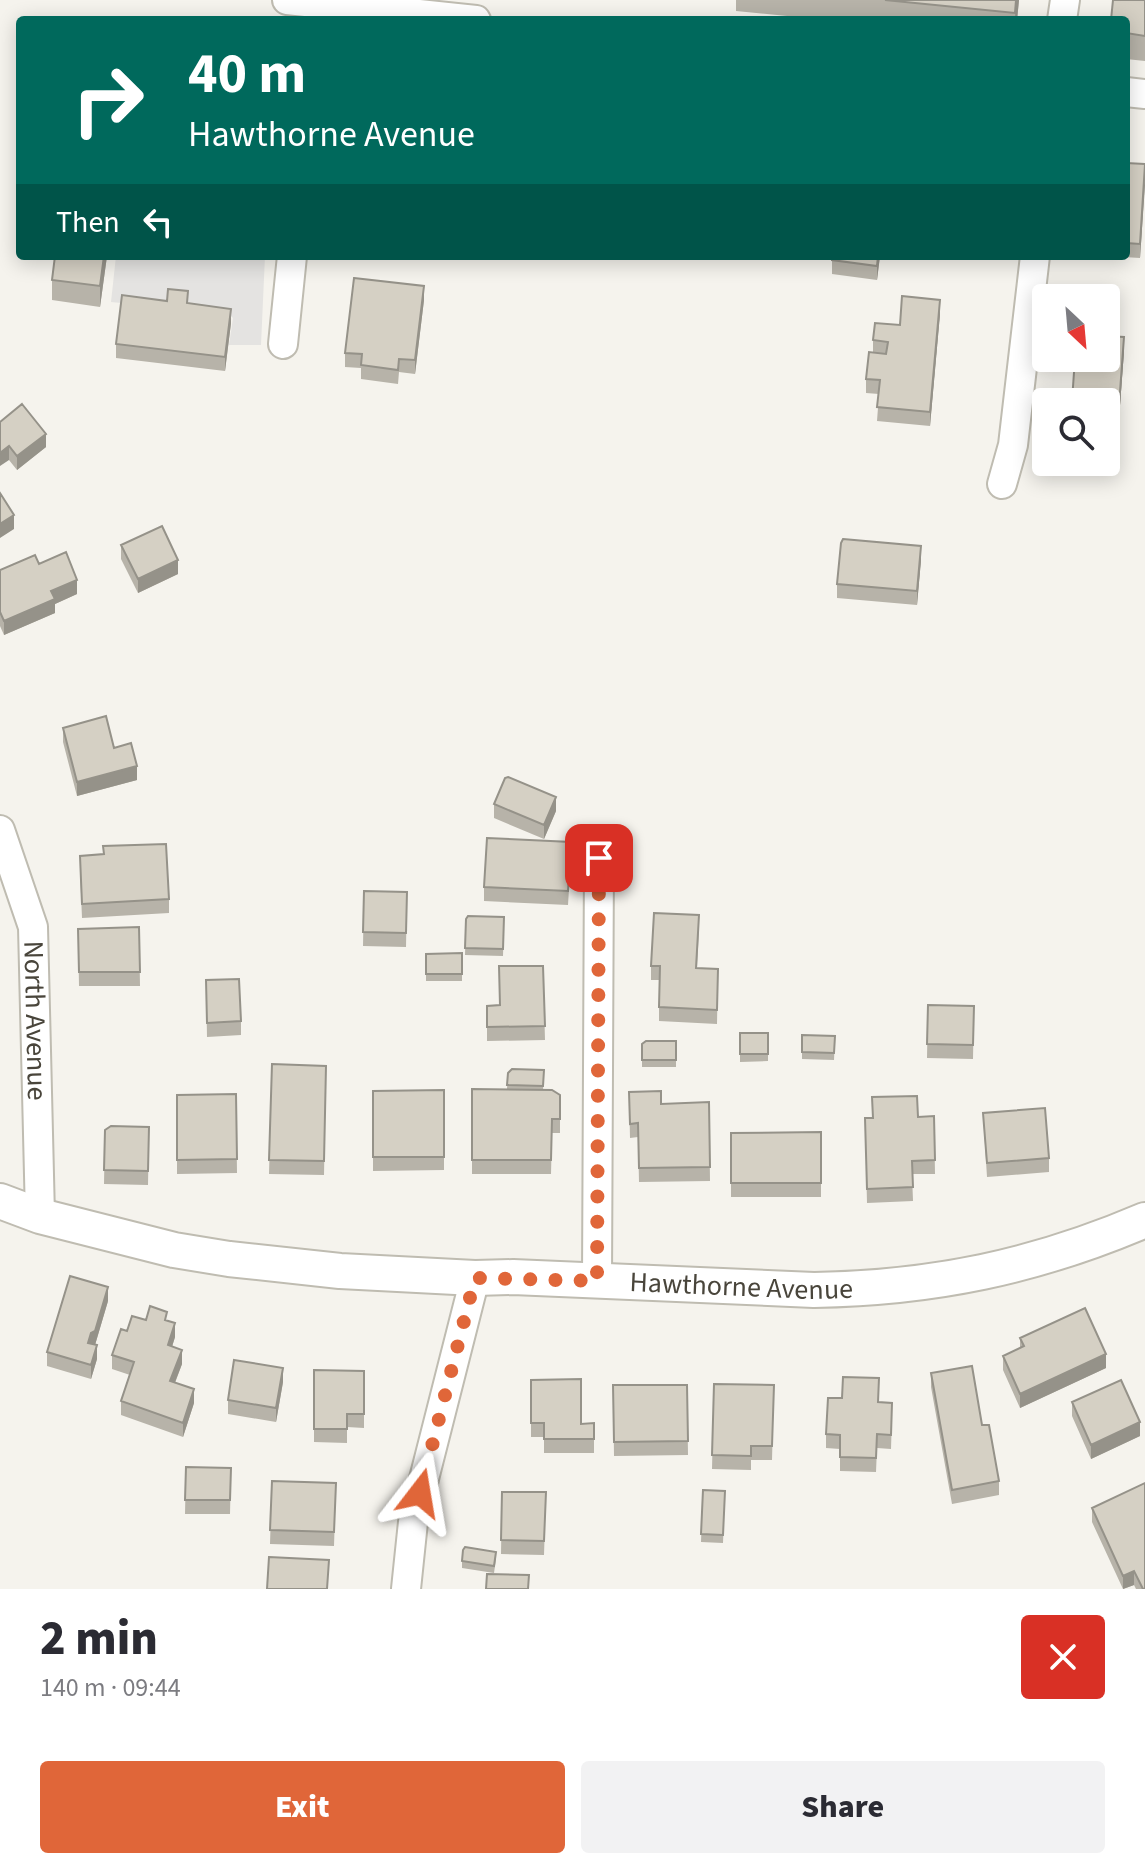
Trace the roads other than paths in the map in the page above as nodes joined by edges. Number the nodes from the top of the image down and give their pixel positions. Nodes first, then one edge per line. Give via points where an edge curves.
1 (287, 0) edge
2 (318, 8) edge
3 (423, 16) edge
4 (292, 260) edge
5 (1035, 260) edge
6 (283, 344) dead end
7 (1002, 484) dead end
8 (0, 830) edge
9 (599, 858) dead end
10 (0, 1201) edge
11 (40, 1216) junction
12 (1143, 1228) edge
13 (475, 1278) junction
14 (597, 1281) junction
15 (406, 1589) edge

1 - 2 street
2 - 3 street
4 - 6 street
5 - 7 street via 1013,445
8 - 11 street, North Avenue via 33,927
9 - 14 street
10 - 11 street, Hawthorne Avenue
11 - 13 street, Hawthorne Avenue via 229,1259
12 - 14 street, Hawthorne Avenue via 1015,1266 908,1285 814,1290
13 - 14 street, Hawthorne Avenue
13 - 15 street via 413,1522

